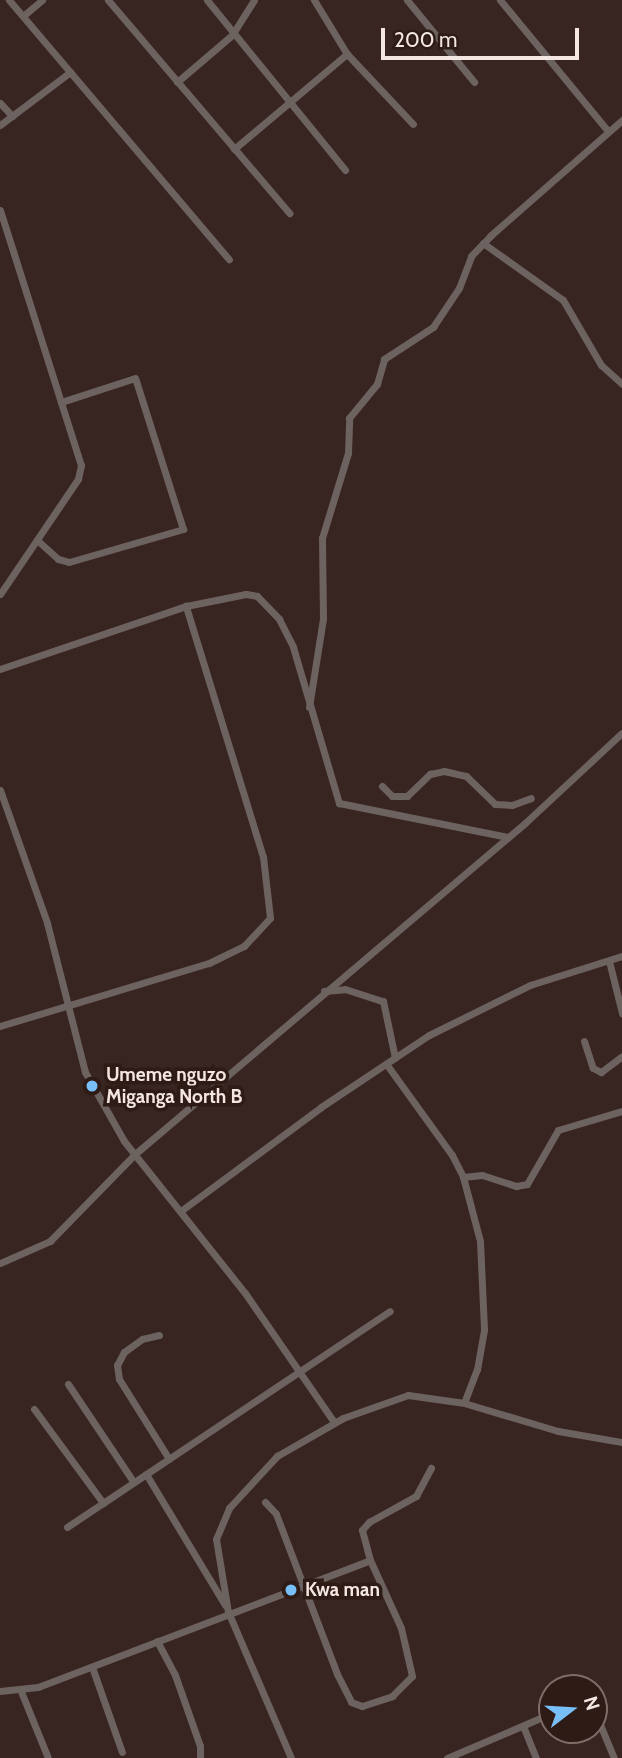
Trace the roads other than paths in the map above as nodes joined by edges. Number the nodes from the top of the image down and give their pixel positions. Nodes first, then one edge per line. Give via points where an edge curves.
1 (9, 0) edge
2 (42, 0) edge
3 (108, 0) edge
4 (207, 0) edge
5 (254, 0) edge
6 (314, 0) edge
7 (407, 0) edge
8 (500, 0) edge
9 (23, 16) junction
10 (232, 34) junction
11 (347, 54) junction
12 (70, 72) junction
13 (177, 82) junction
14 (474, 82) dead end
15 (0, 103) edge
16 (289, 104) junction
17 (12, 116) junction
18 (622, 120) edge
19 (413, 124) dead end
20 (0, 125) edge
21 (608, 131) junction
22 (234, 149) junction
23 (345, 170) dead end
24 (0, 210) edge
25 (289, 213) dead end
26 (483, 243) junction
27 (229, 260) dead end
28 (622, 384) edge
29 (61, 402) junction
30 (37, 540) junction
31 (2, 589) edge
32 (186, 606) junction
33 (0, 669) edge
34 (309, 707) junction
35 (622, 733) edge
36 (382, 786) dead end
37 (0, 790) edge
38 (531, 798) dead end
39 (508, 837) junction
40 (622, 956) edge
41 (609, 961) junction
42 (324, 991) junction
43 (70, 1003) junction
44 (622, 1013) edge
45 (0, 1026) edge
46 (584, 1041) dead end
47 (622, 1056) edge
48 (395, 1058) junction
49 (387, 1065) junction
50 (622, 1111) edge
51 (135, 1154) junction
52 (463, 1177) junction
53 (182, 1210) junction
54 (0, 1263) edge
55 (390, 1311) dead end
56 (159, 1335) dead end
57 (300, 1371) junction
58 (68, 1384) dead end
59 (464, 1403) junction
60 (34, 1409) dead end
61 (334, 1422) junction
62 (622, 1442) edge
63 (169, 1459) junction
64 (431, 1468) dead end
65 (146, 1474) junction
66 (133, 1481) junction
67 (265, 1502) dead end
68 (103, 1503) junction
69 (67, 1527) dead end
70 (370, 1560) junction
71 (304, 1587) junction
72 (229, 1613) junction
73 (157, 1641) junction
74 (92, 1667) junction
75 (20, 1689) junction
76 (0, 1691) edge
77 (538, 1719) edge
78 (523, 1726) junction
79 (122, 1752) dead end
80 (48, 1758) edge
81 (200, 1758) edge
82 (291, 1758) edge
83 (447, 1758) edge
84 (536, 1758) edge

1 - 9 street
2 - 9 street
3 - 13 street
4 - 10 street
5 - 10 street
6 - 11 street
7 - 14 street
8 - 21 street
9 - 12 street
10 - 13 street
10 - 16 street
11 - 16 street
11 - 19 street
12 - 17 street
12 - 27 street
13 - 22 street
15 - 17 street
16 - 22 street
16 - 23 street
17 - 20 street
18 - 21 street
21 - 26 street
22 - 25 street
24 - 29 street
26 - 28 street via 564,300 601,365
26 - 34 street via 433,327 384,359 377,384 349,418 348,453 323,538 323,619
29 - 30 street via 81,471
29 - 30 street via 135,378 183,529 69,562 58,559
30 - 31 street
32 - 33 street
32 - 34 street via 246,593 257,596 279,619 293,647
32 - 43 street via 263,857 270,918 244,946 209,963
34 - 39 street via 339,803
35 - 39 street
36 - 38 street via 392,796 407,796 430,774 444,771 467,776 495,804
37 - 43 street
39 - 42 street
40 - 41 street
41 - 44 street
41 - 48 street via 495,1000
42 - 48 street via 345,989 383,1001
42 - 51 street
43 - 45 street
43 - 51 street via 75,1044 85,1072
46 - 47 street via 593,1068 601,1072
48 - 49 street
49 - 52 street via 438,1133
49 - 53 street via 309,1115
50 - 52 street via 558,1130 527,1184 516,1186 482,1175
51 - 53 street
51 - 54 street via 50,1241
52 - 59 street via 480,1241 486,1299 482,1351
53 - 57 street
55 - 57 street
56 - 63 street via 133,1345 117,1365 119,1379
57 - 61 street
57 - 63 street
58 - 66 street
59 - 61 street via 408,1395
59 - 62 street via 558,1431
60 - 68 street
61 - 72 street via 277,1456 229,1508 216,1539
63 - 65 street
64 - 70 street via 416,1496 362,1530
65 - 66 street
65 - 72 street
66 - 68 street
67 - 71 street via 276,1514
68 - 69 street
70 - 71 street
70 - 71 street via 401,1629 411,1676 392,1696 362,1706 351,1702
71 - 72 street
72 - 73 street
72 - 82 street
73 - 74 street
73 - 81 street via 188,1711
74 - 75 street via 38,1688
74 - 79 street
75 - 76 street
75 - 80 street
77 - 78 street
78 - 83 street
78 - 84 street

